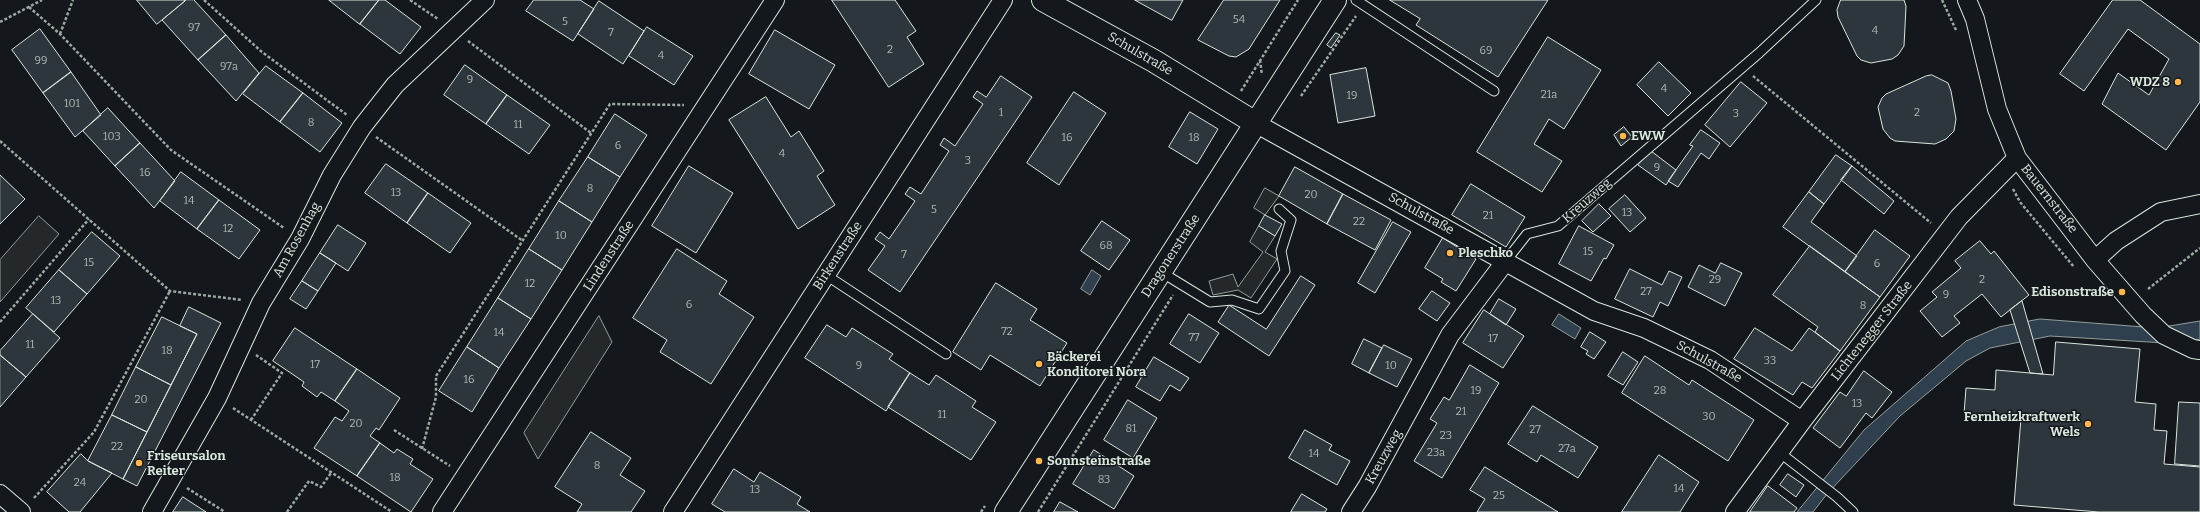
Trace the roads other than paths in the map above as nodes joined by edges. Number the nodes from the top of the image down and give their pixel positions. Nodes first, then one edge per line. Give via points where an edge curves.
1 (485, 0) edge
2 (775, 0) edge
3 (1003, 0) edge
4 (1044, 0) edge
5 (1335, 0) edge
6 (1816, 0) edge
7 (1967, 0) edge
8 (1359, 2) edge
9 (1494, 92) dead end
10 (1257, 124) junction
11 (2017, 158) junction
12 (2200, 204) edge
13 (1279, 209) dead end
14 (2095, 260) junction
15 (1505, 262) junction
16 (1161, 272) junction
17 (826, 275) junction
18 (2197, 350) edge
19 (946, 354) dead end
20 (1802, 421) junction
21 (1779, 452) junction
22 (0, 494) edge
23 (27, 506) edge
24 (152, 512) edge
25 (442, 512) edge
26 (673, 512) edge
27 (1006, 512) edge
28 (1351, 512) edge
29 (1735, 512) edge
30 (1853, 512) edge

1 - 24 street, Am Rosenhag via 395,84 362,127 332,175 300,239 261,303 217,398
2 - 25 street, Lindenstraße
3 - 17 street, Birkenstraße
4 - 10 main road, Schulstraße via 1154,61
5 - 10 main road, Dragonerstraße
6 - 15 lane, Kreuzweg via 1558,226 1527,234
7 - 11 street, Bauernstraße via 1975,19 1998,109
8 - 9 lane
10 - 15 street, Schulstraße
10 - 16 main road, Dragonerstraße
11 - 14 street, Bauernstraße
11 - 20 street, Lichtenegger Straße via 1959,217
12 - 14 street via 2161,212 2116,241
13 - 16 lane via 1291,220 1281,251 1285,271 1259,309 1232,300 1210,302
14 - 18 street, Bauernstraße via 2164,335
15 - 20 street, Schulstraße via 1594,311 1644,328 1710,360
15 - 28 street, Kreuzweg via 1450,335
16 - 27 main road, Dragonerstraße
17 - 19 lane
17 - 26 street, Birkenstraße
20 - 21 street, Lichtenegger Straße
21 - 29 street, Lichtenegger Straße
21 - 30 lane
22 - 23 street

